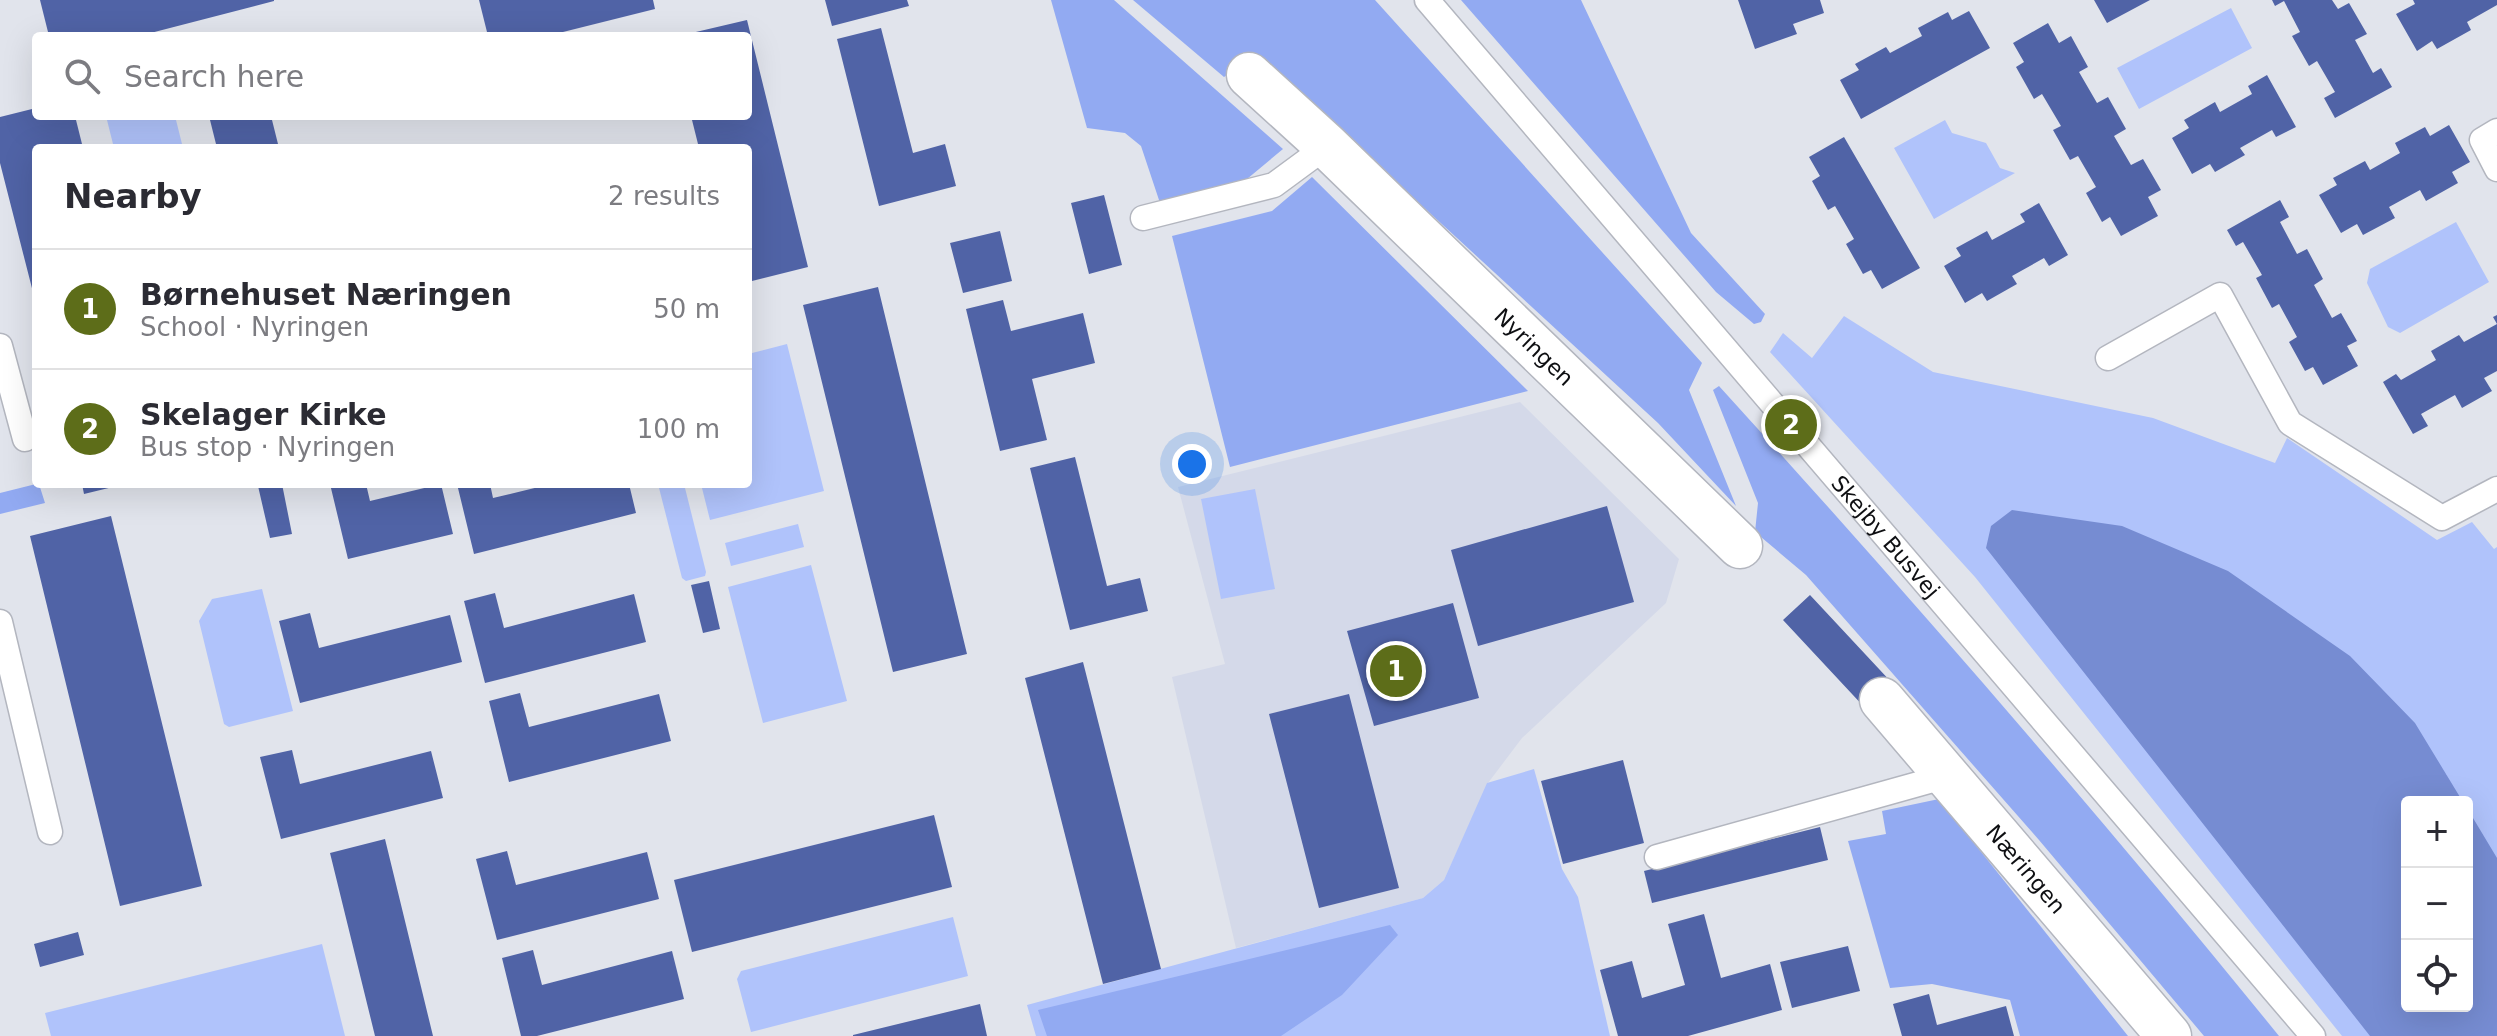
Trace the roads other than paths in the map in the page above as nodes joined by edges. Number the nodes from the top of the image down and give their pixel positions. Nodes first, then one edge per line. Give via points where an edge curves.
1 (1427, 0) edge
2 (1249, 75) dead end
3 (2497, 131) edge
4 (1327, 146) junction
5 (2497, 169) edge
6 (1143, 218) dead end
7 (0, 346) edge
8 (2108, 358) dead end
9 (25, 439) dead end
10 (2497, 489) edge
11 (1740, 546) dead end
12 (0, 622) edge
13 (1882, 700) dead end
14 (1947, 776) junction
15 (50, 832) dead end
16 (1657, 857) dead end
17 (2169, 1036) edge
18 (2313, 1036) edge

1 - 18 lane, Skejby Busvej
2 - 4 street, Nyringen
3 - 5 lane via 2482,140
4 - 6 lane via 1274,185
4 - 11 street, Nyringen
7 - 9 lane
8 - 10 lane via 2220,295 2290,423 2442,518
12 - 15 lane
13 - 14 street, Næringen
14 - 16 lane
14 - 17 street, Næringen

